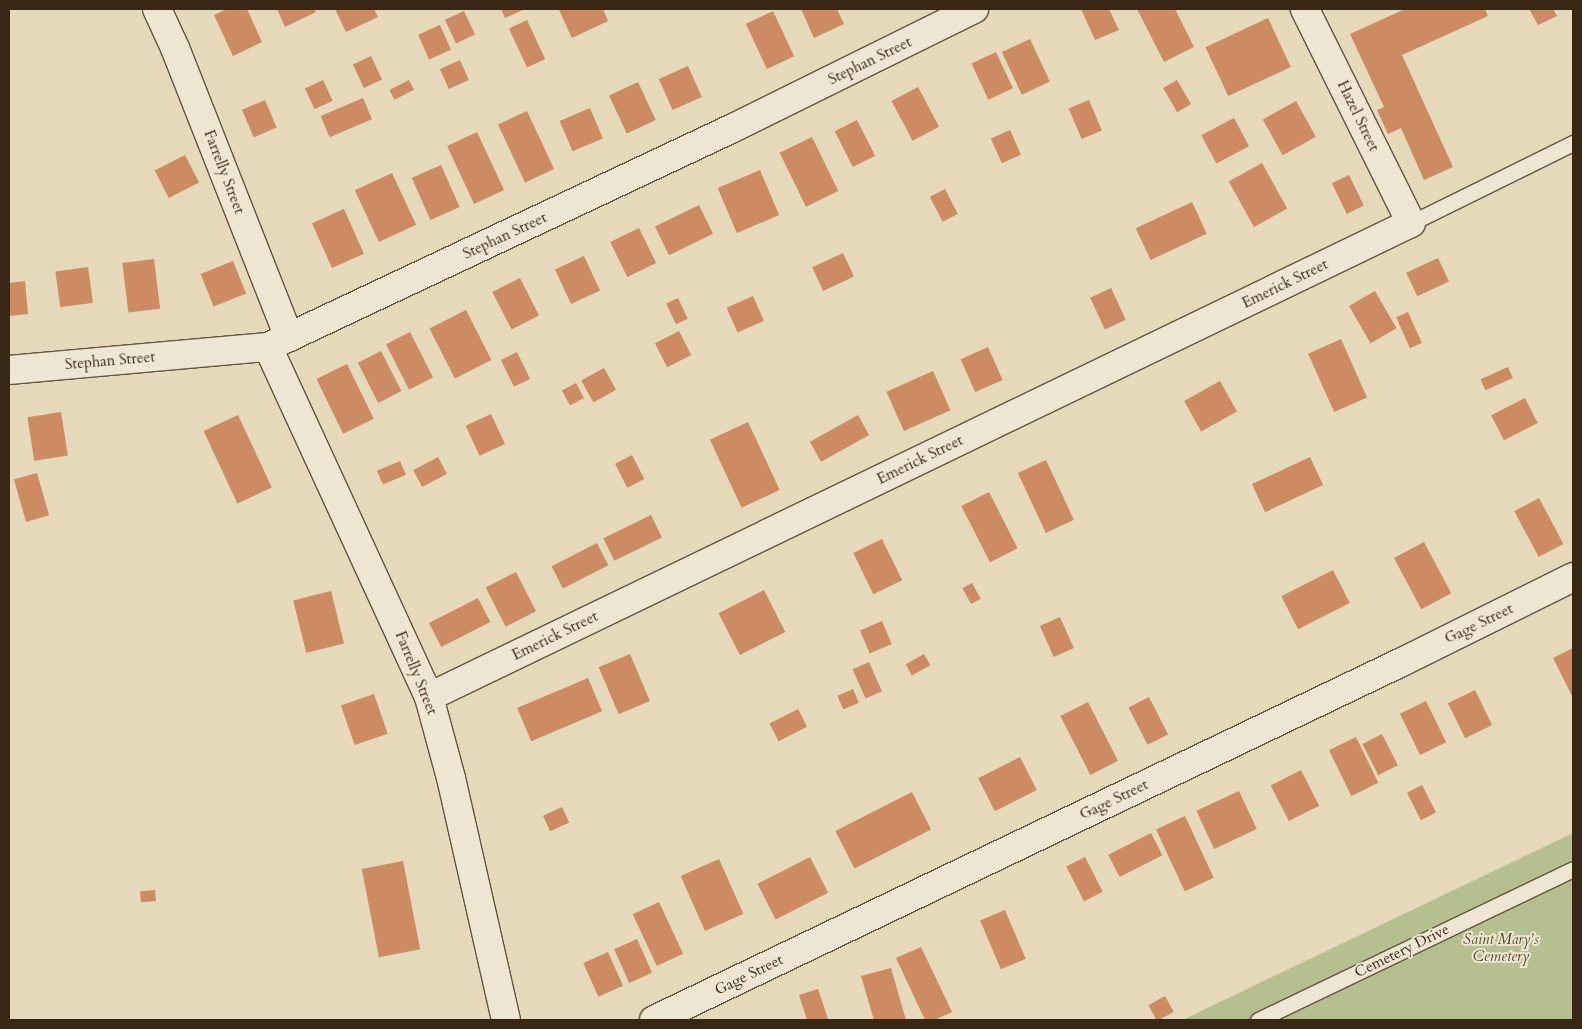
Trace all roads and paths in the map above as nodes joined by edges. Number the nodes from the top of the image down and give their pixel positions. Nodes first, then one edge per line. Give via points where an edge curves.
1 (157, 9) edge
2 (974, 9) edge
3 (1305, 9) edge
4 (1573, 143) edge
5 (1411, 223) junction
6 (278, 342) junction
7 (9, 370) edge
8 (1573, 577) edge
9 (429, 697) junction
10 (1573, 869) edge
11 (506, 1020) edge
12 (654, 1020) edge
13 (1258, 1020) edge

1 - 6 street, Farrelly Street via 175,48
2 - 6 street, Stephan Street via 734,128
3 - 5 street, Hazel Street
4 - 5 lane
5 - 9 street, Emerick Street
6 - 7 street, Stephan Street
6 - 9 street, Farrelly Street
8 - 12 street, Gage Street
9 - 11 street, Farrelly Street via 451,778
10 - 13 lane, Cemetery Drive

